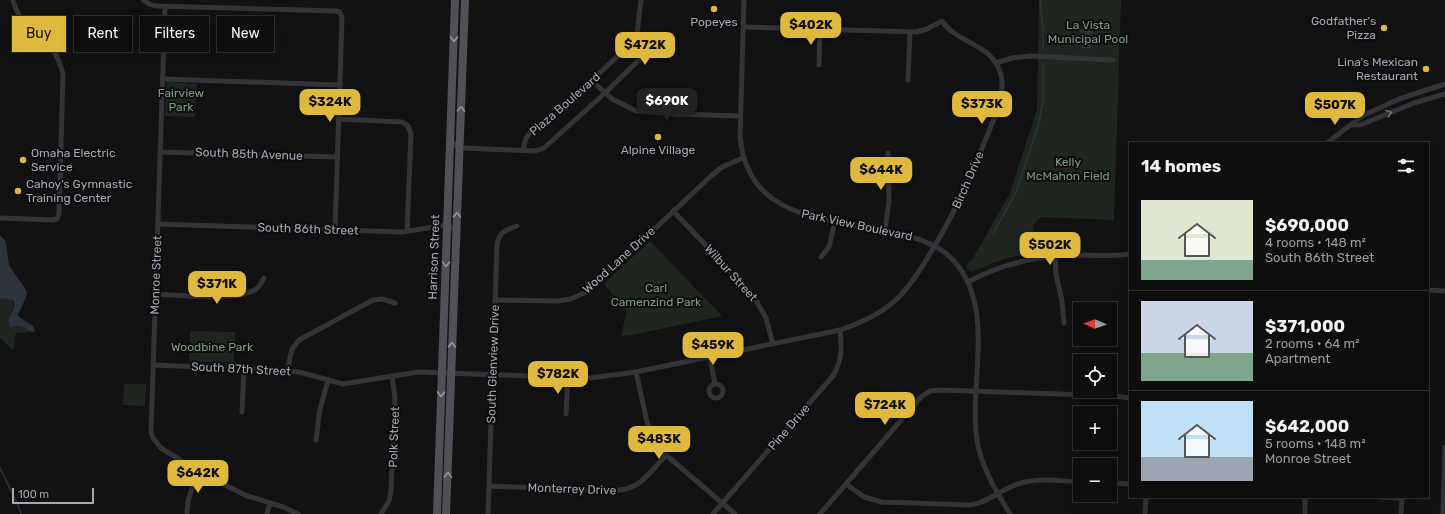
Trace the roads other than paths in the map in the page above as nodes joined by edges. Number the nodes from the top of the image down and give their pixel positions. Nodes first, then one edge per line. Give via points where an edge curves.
1 (13, 0) edge
2 (142, 0) edge
3 (455, 0) edge
4 (464, 0) edge
5 (641, 0) edge
6 (744, 0) edge
7 (165, 7) junction
8 (744, 27) junction
9 (820, 29) junction
10 (910, 32) junction
11 (637, 34) junction
12 (1113, 60) dead end
13 (996, 63) junction
14 (819, 65) dead end
15 (163, 79) junction
16 (908, 80) dead end
17 (592, 81) junction
18 (1445, 84) edge
19 (340, 85) junction
20 (605, 93) junction
21 (1445, 94) edge
22 (740, 116) junction
23 (339, 119) junction
24 (1352, 125) junction
25 (450, 141) junction
26 (1328, 142) edge
27 (459, 148) junction
28 (523, 150) junction
29 (160, 152) junction
30 (888, 153) dead end
31 (338, 157) junction
32 (743, 158) junction
33 (673, 211) junction
34 (0, 218) edge
35 (835, 221) junction
36 (158, 224) junction
37 (447, 225) junction
38 (517, 226) dead end
39 (335, 230) junction
40 (885, 230) junction
41 (407, 231) junction
42 (456, 231) junction
43 (935, 246) junction
44 (1129, 254) edge
45 (1055, 256) junction
46 (821, 257) dead end
47 (264, 278) dead end
48 (968, 282) junction
49 (1429, 290) edge
50 (1445, 291) edge
51 (155, 294) junction
52 (495, 300) junction
53 (395, 303) dead end
54 (1064, 323) dead end
55 (840, 330) junction
56 (773, 344) junction
57 (710, 358) junction
58 (152, 365) junction
59 (244, 369) junction
60 (287, 371) junction
61 (636, 372) junction
62 (446, 373) junction
63 (493, 374) junction
64 (392, 376) junction
65 (568, 378) junction
66 (328, 381) junction
67 (715, 384) dead end
68 (976, 391) junction
69 (1129, 398) edge
70 (242, 412) dead end
71 (566, 414) dead end
72 (316, 440) dead end
73 (1445, 447) edge
74 (666, 455) junction
75 (201, 472) junction
76 (1073, 482) edge
77 (1117, 483) edge
78 (846, 484) junction
79 (1129, 484) edge
80 (489, 486) junction
81 (998, 494) junction
82 (1146, 498) edge
83 (1305, 498) edge
84 (1402, 498) edge
85 (270, 503) junction
86 (722, 503) junction
87 (187, 514) edge
88 (266, 514) edge
89 (298, 514) edge
90 (381, 514) edge
91 (437, 514) edge
92 (446, 514) edge
93 (488, 514) edge
94 (713, 514) edge
95 (735, 514) edge
96 (820, 514) edge
97 (1010, 514) edge
98 (1145, 514) edge
99 (1304, 514) edge
100 (1401, 514) edge
101 (1443, 514) edge

1 - 34 street via 24,22 53,50 63,74 59,214 57,219 53,220
2 - 7 street via 152,6
3 -> 25 main road, Harrison Street
27 -> 4 main road, Harrison Street
5 - 11 street, Plaza Boulevard
6 - 8 street, Park View Boulevard
7 - 15 street, Monroe Street
7 - 19 street via 340,12
8 - 9 street
8 - 22 street, Park View Boulevard
9 - 10 street
9 - 14 street
10 - 13 street, Birch Drive via 923,31 942,21 953,32 986,52
10 - 16 street
11 - 17 street, Plaza Boulevard
11 - 20 street via 646,41 648,48 645,54
12 - 13 street via 1030,56
13 - 43 street, Birch Drive via 1002,83 998,107 968,184
15 - 19 street
15 - 29 street, Monroe Street
17 - 20 street
17 - 28 street, Plaza Boulevard via 550,119 530,133
18 - 24 street via 1399,100 1357,119
19 - 23 street
20 - 22 street via 623,106 636,111
20 - 28 street via 544,148
24 -> 21 street via 1360,125 1414,103
22 - 32 street, Park View Boulevard
23 - 31 street
23 - 41 street via 388,120 402,122 410,128
24 - 26 street
25 - 27 street
25 - 37 main road, Harrison Street
27 - 28 street
42 -> 27 main road, Harrison Street
29 - 31 street, South 85th Avenue
29 - 36 street, Monroe Street
30 - 40 street via 889,201
31 - 39 street
32 - 33 street, Wood Lane Drive via 722,167
32 - 35 street, Park View Boulevard via 758,186 779,204 798,213
33 - 52 street, Wood Lane Drive via 607,274 580,295 557,301
33 - 56 street, Wilbur Street via 753,295 766,318
35 - 40 street, Park View Boulevard
35 - 46 street via 829,247
36 - 39 street, South 86th Street
36 - 51 street, Monroe Street
37 - 41 street, South 86th Street
37 - 42 street
37 -> 62 main road, Harrison Street
38 - 52 street, South Glenview Drive via 502,232 498,239
39 - 41 street, South 86th Street
40 - 43 street, Park View Boulevard
62 -> 42 main road, Harrison Street
43 - 48 street, Park View Boulevard via 954,262
43 - 55 street, Birch Drive via 915,279 899,296 865,320
44 - 45 street via 1116,257
45 - 48 street via 1005,266
45 - 54 street
47 - 51 street via 255,290 234,296
48 - 68 street, Park View Boulevard via 975,303 978,327
49 - 50 street
51 - 58 street, Monroe Street
52 - 63 street, South Glenview Drive
53 - 60 street via 382,299 374,300 299,340 292,349
55 - 56 street, Birch Drive
55 - 86 street, Pine Drive via 841,354 832,376
56 - 57 street, Birch Drive
57 - 61 street, South 87th Street
57 - 67 street
58 - 59 street, South 87th Street
58 - 75 street, Monroe Street via 153,438 165,450
59 - 60 street, South 87th Street
59 - 70 street
60 - 66 street, South 87th Street
61 - 65 street, South 87th Street
61 - 74 street via 648,428
62 - 63 street, South 87th Street
62 - 64 street, South 87th Street via 418,372
62 -> 91 main road, Harrison Street
92 -> 62 main road, Harrison Street
63 - 65 street, South 87th Street
63 - 80 street, South Glenview Drive
64 - 66 street, South 87th Street via 347,384
64 - 90 street, Polk Street via 395,403 392,491
65 - 71 street
66 - 72 street via 320,409
68 - 69 street
68 - 78 street via 937,390 924,395
68 - 81 street, Park View Boulevard via 977,441 984,466
73 - 101 street
74 - 80 street, Monterrey Drive via 640,483 623,490
74 - 86 street
75 - 85 street via 245,495
75 - 87 street via 190,492
76 - 81 street via 1029,481
77 - 79 street
78 - 81 street via 861,495 887,502 970,505
78 - 96 street
80 - 93 street, South Glenview Drive
81 - 97 street, Park View Boulevard
82 - 98 street
83 - 99 street
84 - 100 street
85 - 88 street
85 - 89 street
86 - 94 street, Pine Drive
86 - 95 street

